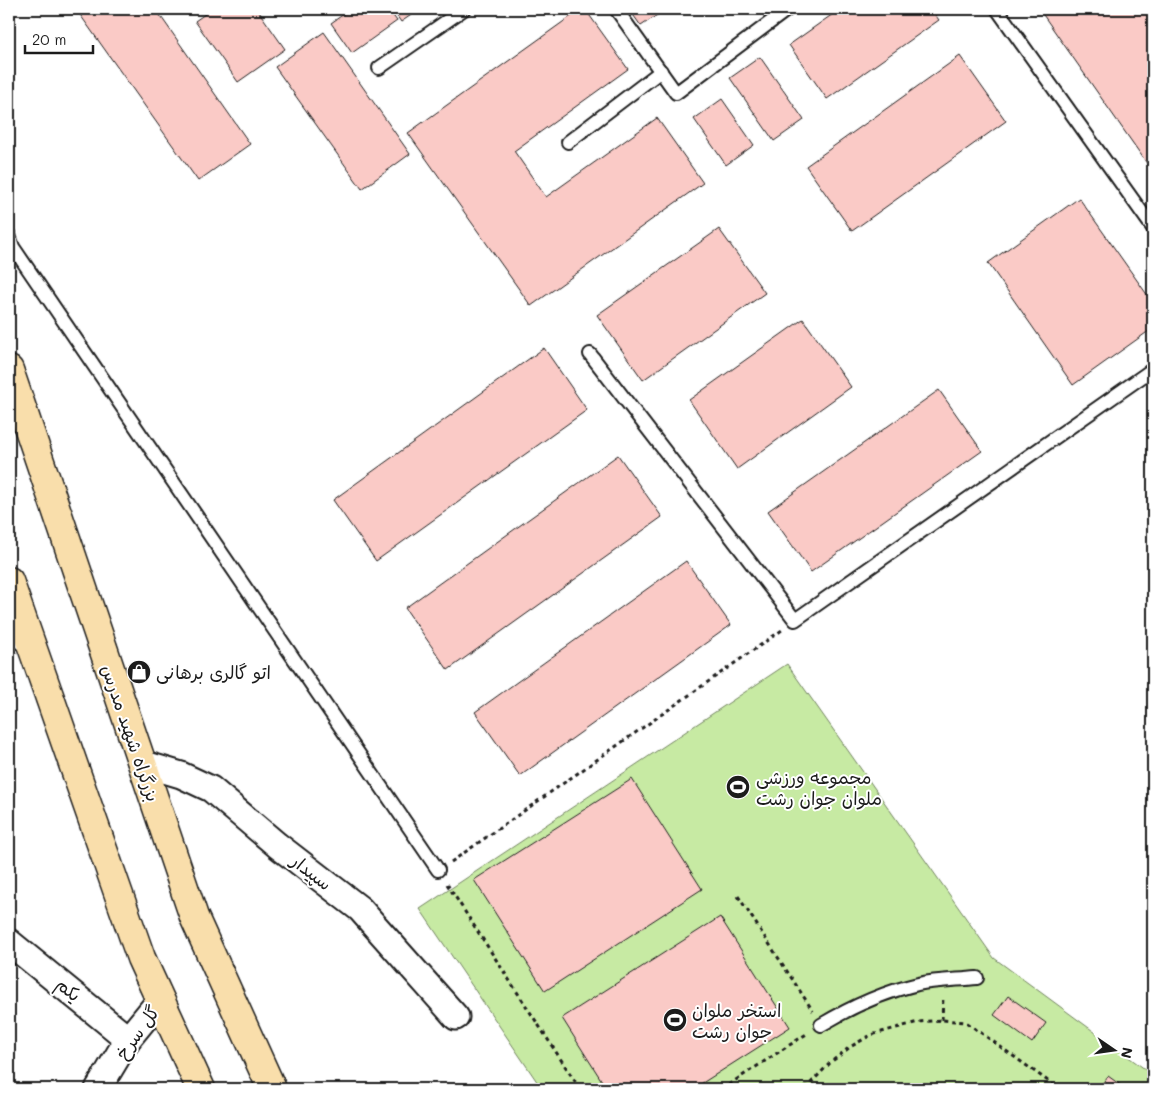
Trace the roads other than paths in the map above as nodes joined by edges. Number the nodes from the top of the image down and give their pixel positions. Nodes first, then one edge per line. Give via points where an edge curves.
1 (464, 9) edge
2 (616, 9) edge
3 (788, 9) edge
4 (997, 9) edge
5 (379, 68) dead end
6 (661, 71) junction
7 (568, 142) dead end
8 (1153, 228) edge
9 (9, 235) edge
10 (590, 354) dead end
11 (1153, 369) edge
12 (9, 370) edge
13 (9, 582) edge
14 (9, 638) edge
15 (34, 654) junction
16 (141, 763) junction
17 (438, 870) road end
18 (9, 942) edge
19 (977, 978) dead end
20 (160, 1000) junction
21 (456, 1017) dead end
22 (821, 1025) road end
23 (128, 1038) junction
24 (98, 1089) edge
25 (201, 1089) edge
26 (272, 1089) edge

1 - 5 lane
2 - 6 lane
3 - 6 lane via 676,93
4 - 8 lane
6 - 7 lane
9 - 17 lane via 13,247
10 - 11 lane via 795,620
12 - 16 highway, بزرگراه شهید مدرس
13 - 15 highway
14 - 15 lane
15 - 20 highway via 142,958
16 - 21 street, سپیدار via 181,775 211,789 360,909
16 - 26 highway, بزرگراه شهید مدرس via 194,917
18 - 23 street, یکم
19 - 22 lane via 920,984 892,991
20 - 23 street, گل سرخ
20 - 25 highway
23 - 24 street, گل سرخ

